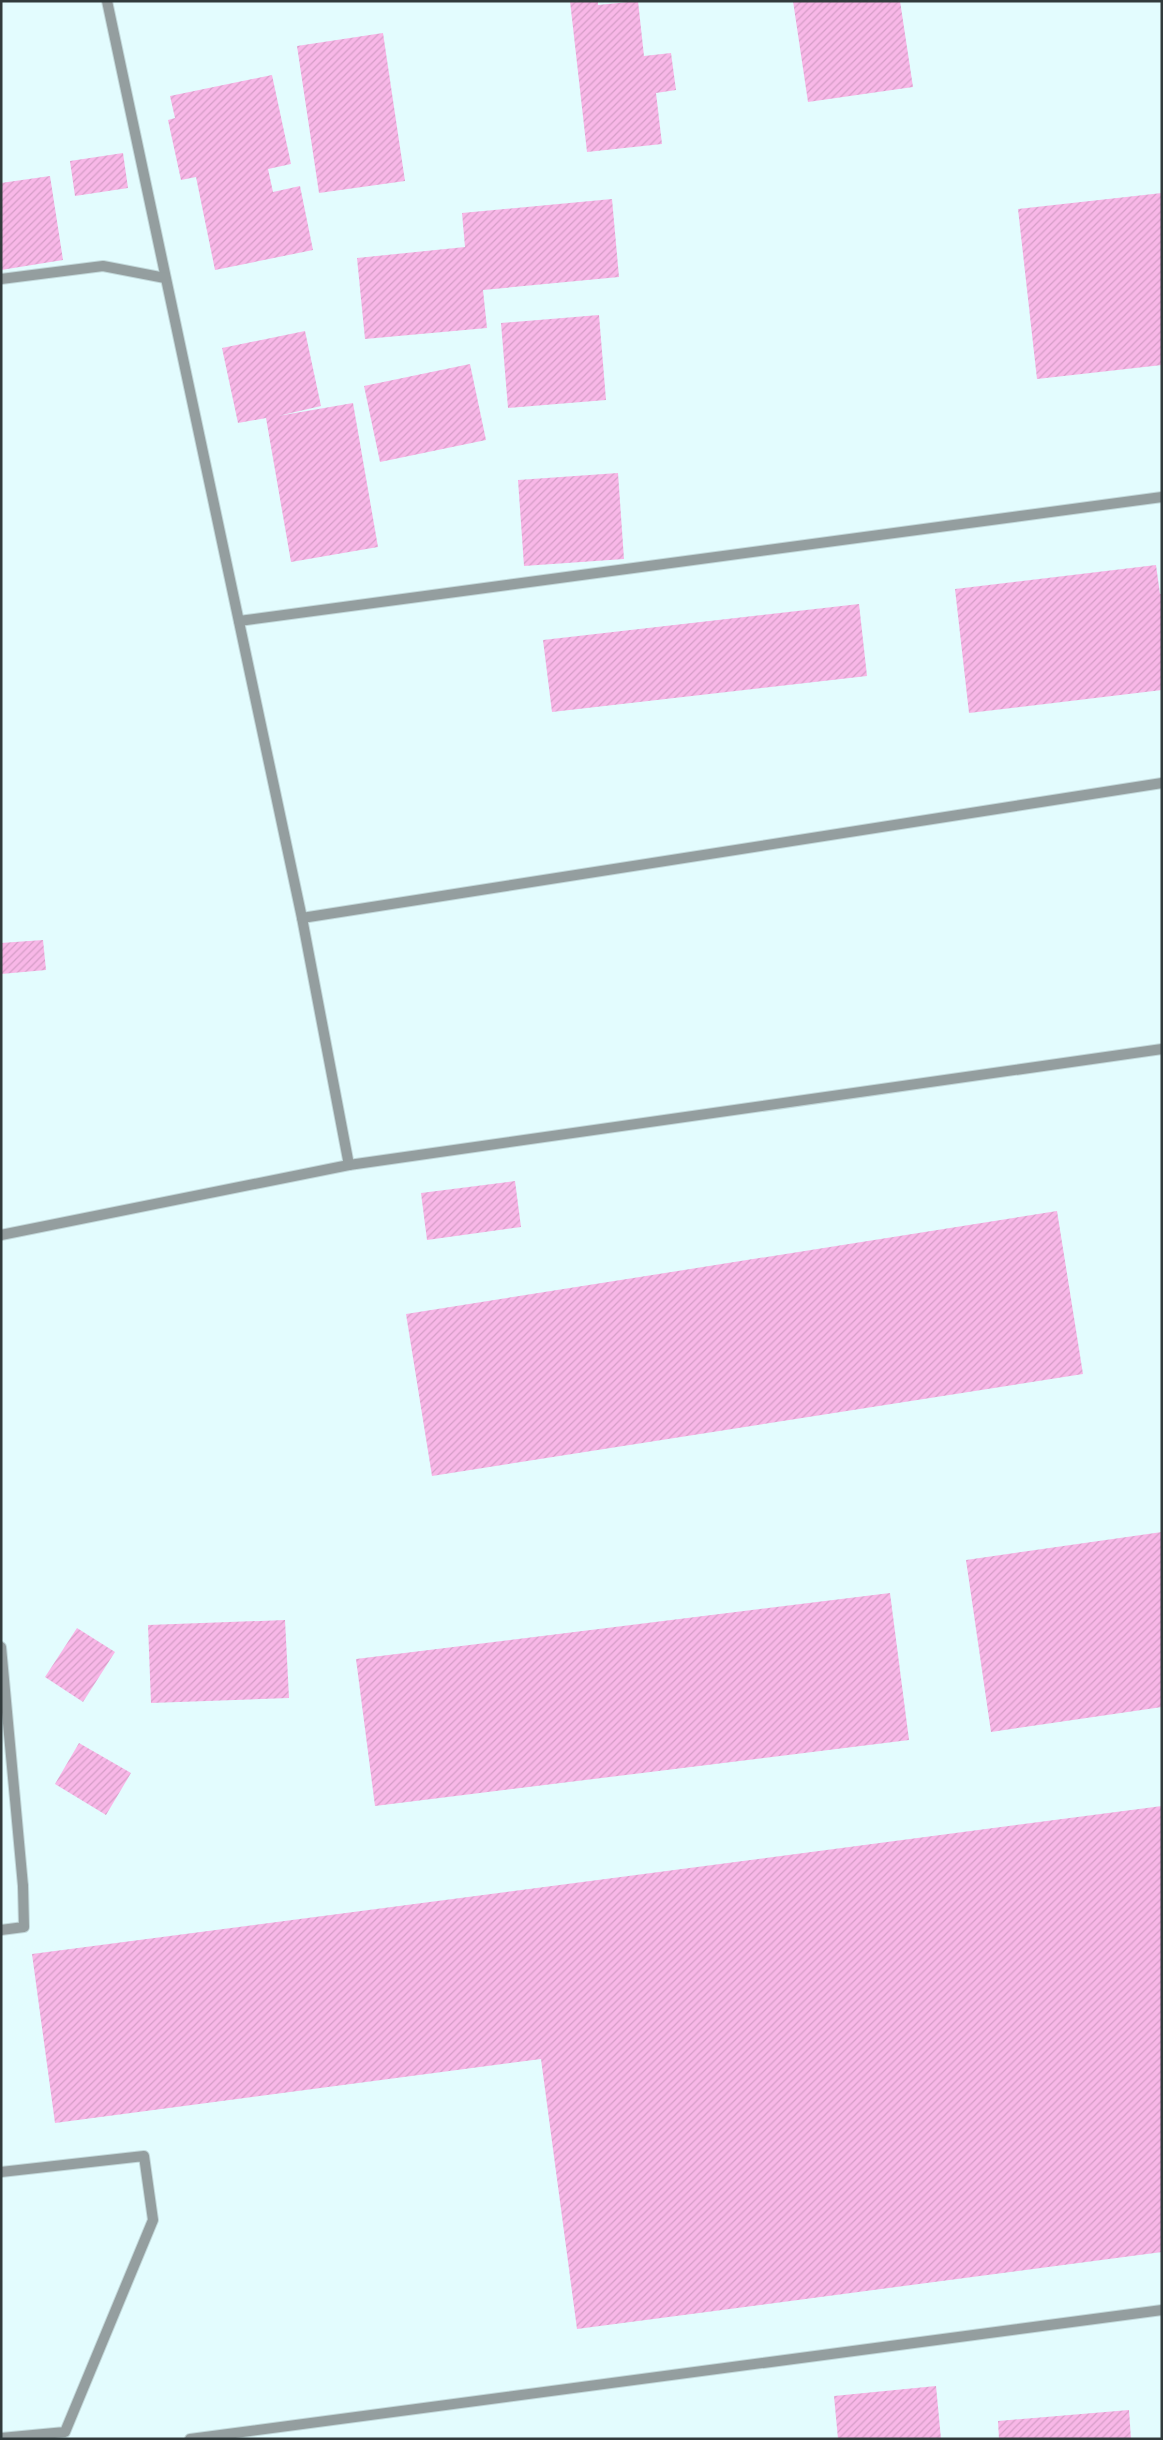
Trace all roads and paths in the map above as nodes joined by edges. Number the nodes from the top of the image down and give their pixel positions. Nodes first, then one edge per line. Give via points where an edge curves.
1 (107, 1) edge
2 (165, 278) junction
3 (1, 279) edge
4 (1162, 497) edge
5 (239, 621) junction
6 (1162, 782) edge
7 (302, 918) junction
8 (1162, 1049) edge
9 (349, 1165) junction
10 (1, 1235) edge
11 (1, 1646) edge
12 (1, 1930) edge
13 (1, 2172) edge
14 (1162, 2310) edge
15 (1, 2438) edge
16 (190, 2439) edge

1 - 2 street
2 - 3 street via 103,266
2 - 5 street
4 - 5 street
5 - 7 street
6 - 7 street
7 - 9 street
8 - 9 street
9 - 10 street
11 - 12 street via 24,1927
13 - 15 street via 144,2156 153,2220 65,2432
14 - 16 street

